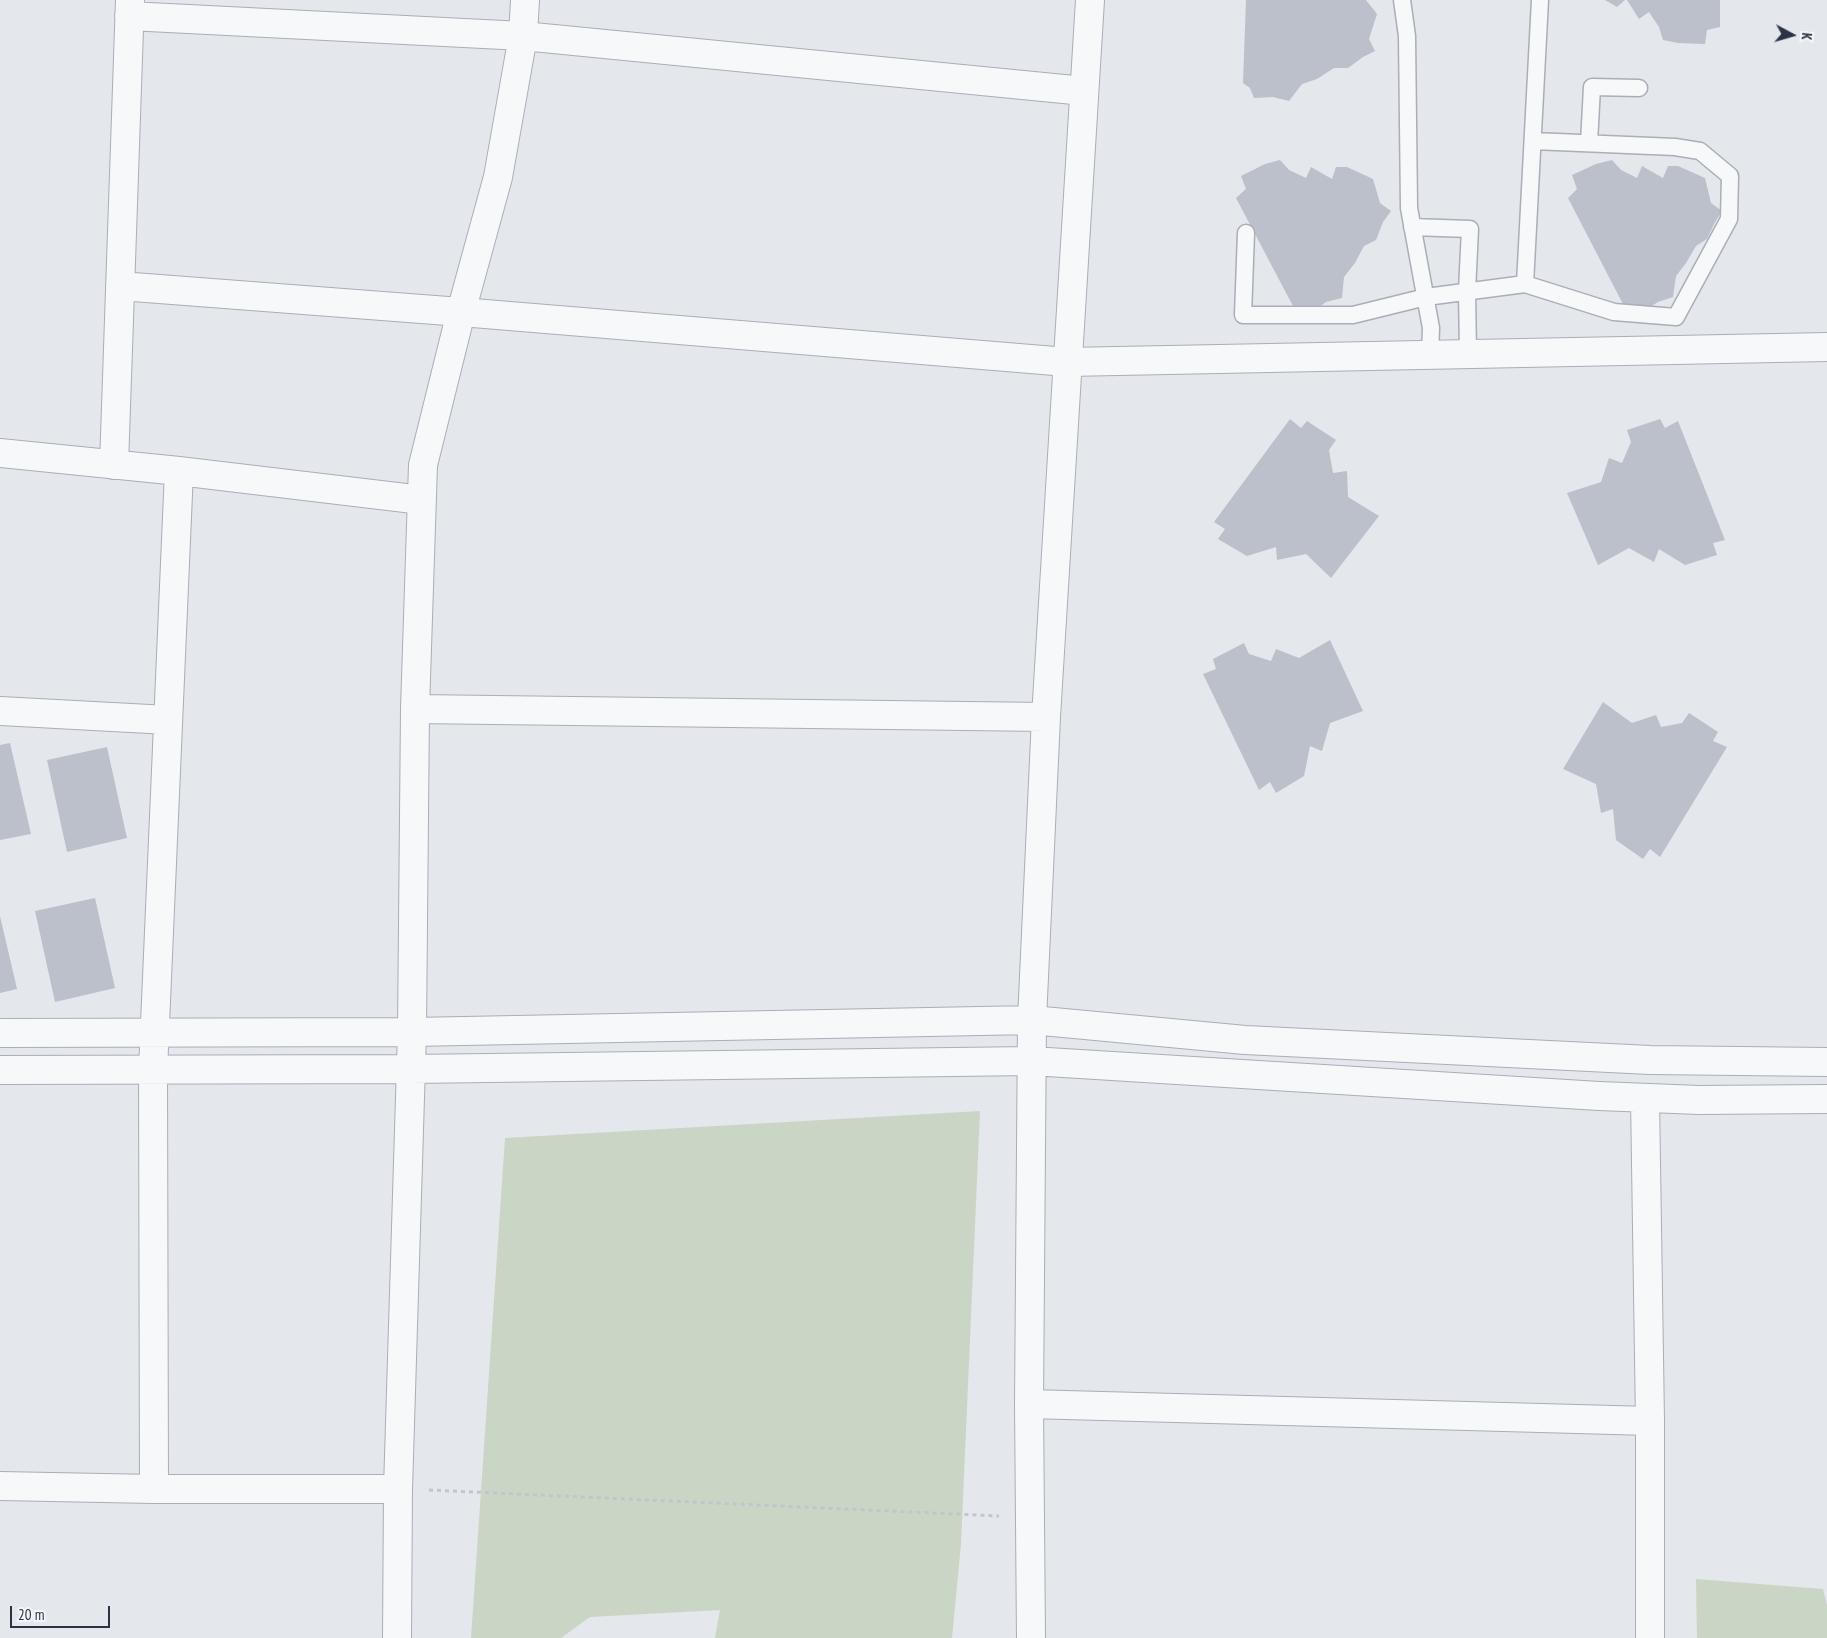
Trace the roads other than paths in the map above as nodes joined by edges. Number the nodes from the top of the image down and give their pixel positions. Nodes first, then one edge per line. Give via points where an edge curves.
1 (525, 0) edge
2 (1090, 0) edge
3 (1402, 0) edge
4 (1540, 0) edge
5 (130, 8) edge
6 (523, 36) junction
7 (1639, 88) dead end
8 (1084, 91) junction
9 (1533, 141) junction
10 (1590, 143) junction
11 (1412, 227) junction
12 (1246, 233) dead end
13 (1525, 284) junction
14 (120, 286) junction
15 (1467, 291) junction
16 (1426, 296) junction
17 (462, 312) junction
18 (1827, 347) edge
19 (1468, 354) junction
20 (1430, 355) junction
21 (1068, 362) junction
22 (0, 453) edge
23 (114, 465) junction
24 (179, 471) junction
25 (422, 500) junction
26 (415, 709) junction
27 (0, 711) edge
28 (1046, 717) junction
29 (168, 720) junction
30 (1032, 1020) junction
31 (155, 1032) junction
32 (412, 1032) junction
33 (0, 1033) edge
34 (1032, 1060) junction
35 (1827, 1062) edge
36 (411, 1069) junction
37 (0, 1070) edge
38 (153, 1070) junction
39 (1645, 1098) junction
40 (1827, 1099) edge
41 (1030, 1404) junction
42 (1650, 1421) junction
43 (0, 1486) edge
44 (154, 1488) junction
45 (398, 1489) junction
46 (397, 1638) edge
47 (1031, 1638) edge
48 (1650, 1638) edge

1 - 6 street
2 - 8 street
3 - 11 lane via 1407,36 1409,208
4 - 9 lane
5 - 6 street
5 - 14 street
6 - 8 street
6 - 17 street via 498,176
7 - 10 lane via 1592,87
8 - 21 street
9 - 10 lane
9 - 13 lane
10 - 13 lane via 1700,151 1730,176 1729,219 1676,317 1614,312
11 - 15 lane via 1470,229
11 - 16 lane
12 - 16 lane via 1243,315 1353,315
13 - 15 lane
14 - 17 street
14 - 23 street
15 - 16 lane
15 - 19 lane
16 - 20 lane via 1432,328
17 - 21 street
17 - 25 street via 424,465
18 - 19 street
19 - 20 street
20 - 21 street
21 - 28 street
22 - 23 street
23 - 24 street
24 - 25 street
24 - 29 street
25 - 26 street
26 - 28 street
26 - 32 street
27 - 29 street
28 - 30 street
29 - 31 street
30 - 32 street
30 - 34 street
30 - 35 street via 1245,1040 1650,1060
31 - 32 street
31 - 33 street
31 - 38 street
32 - 36 street
34 - 36 street
34 - 39 street
34 - 41 street
36 - 38 street
36 - 45 street
37 - 38 street
38 - 44 street
39 - 40 street
39 - 42 street
41 - 42 street
41 - 47 street
42 - 48 street
43 - 44 street
44 - 45 street
45 - 46 street

